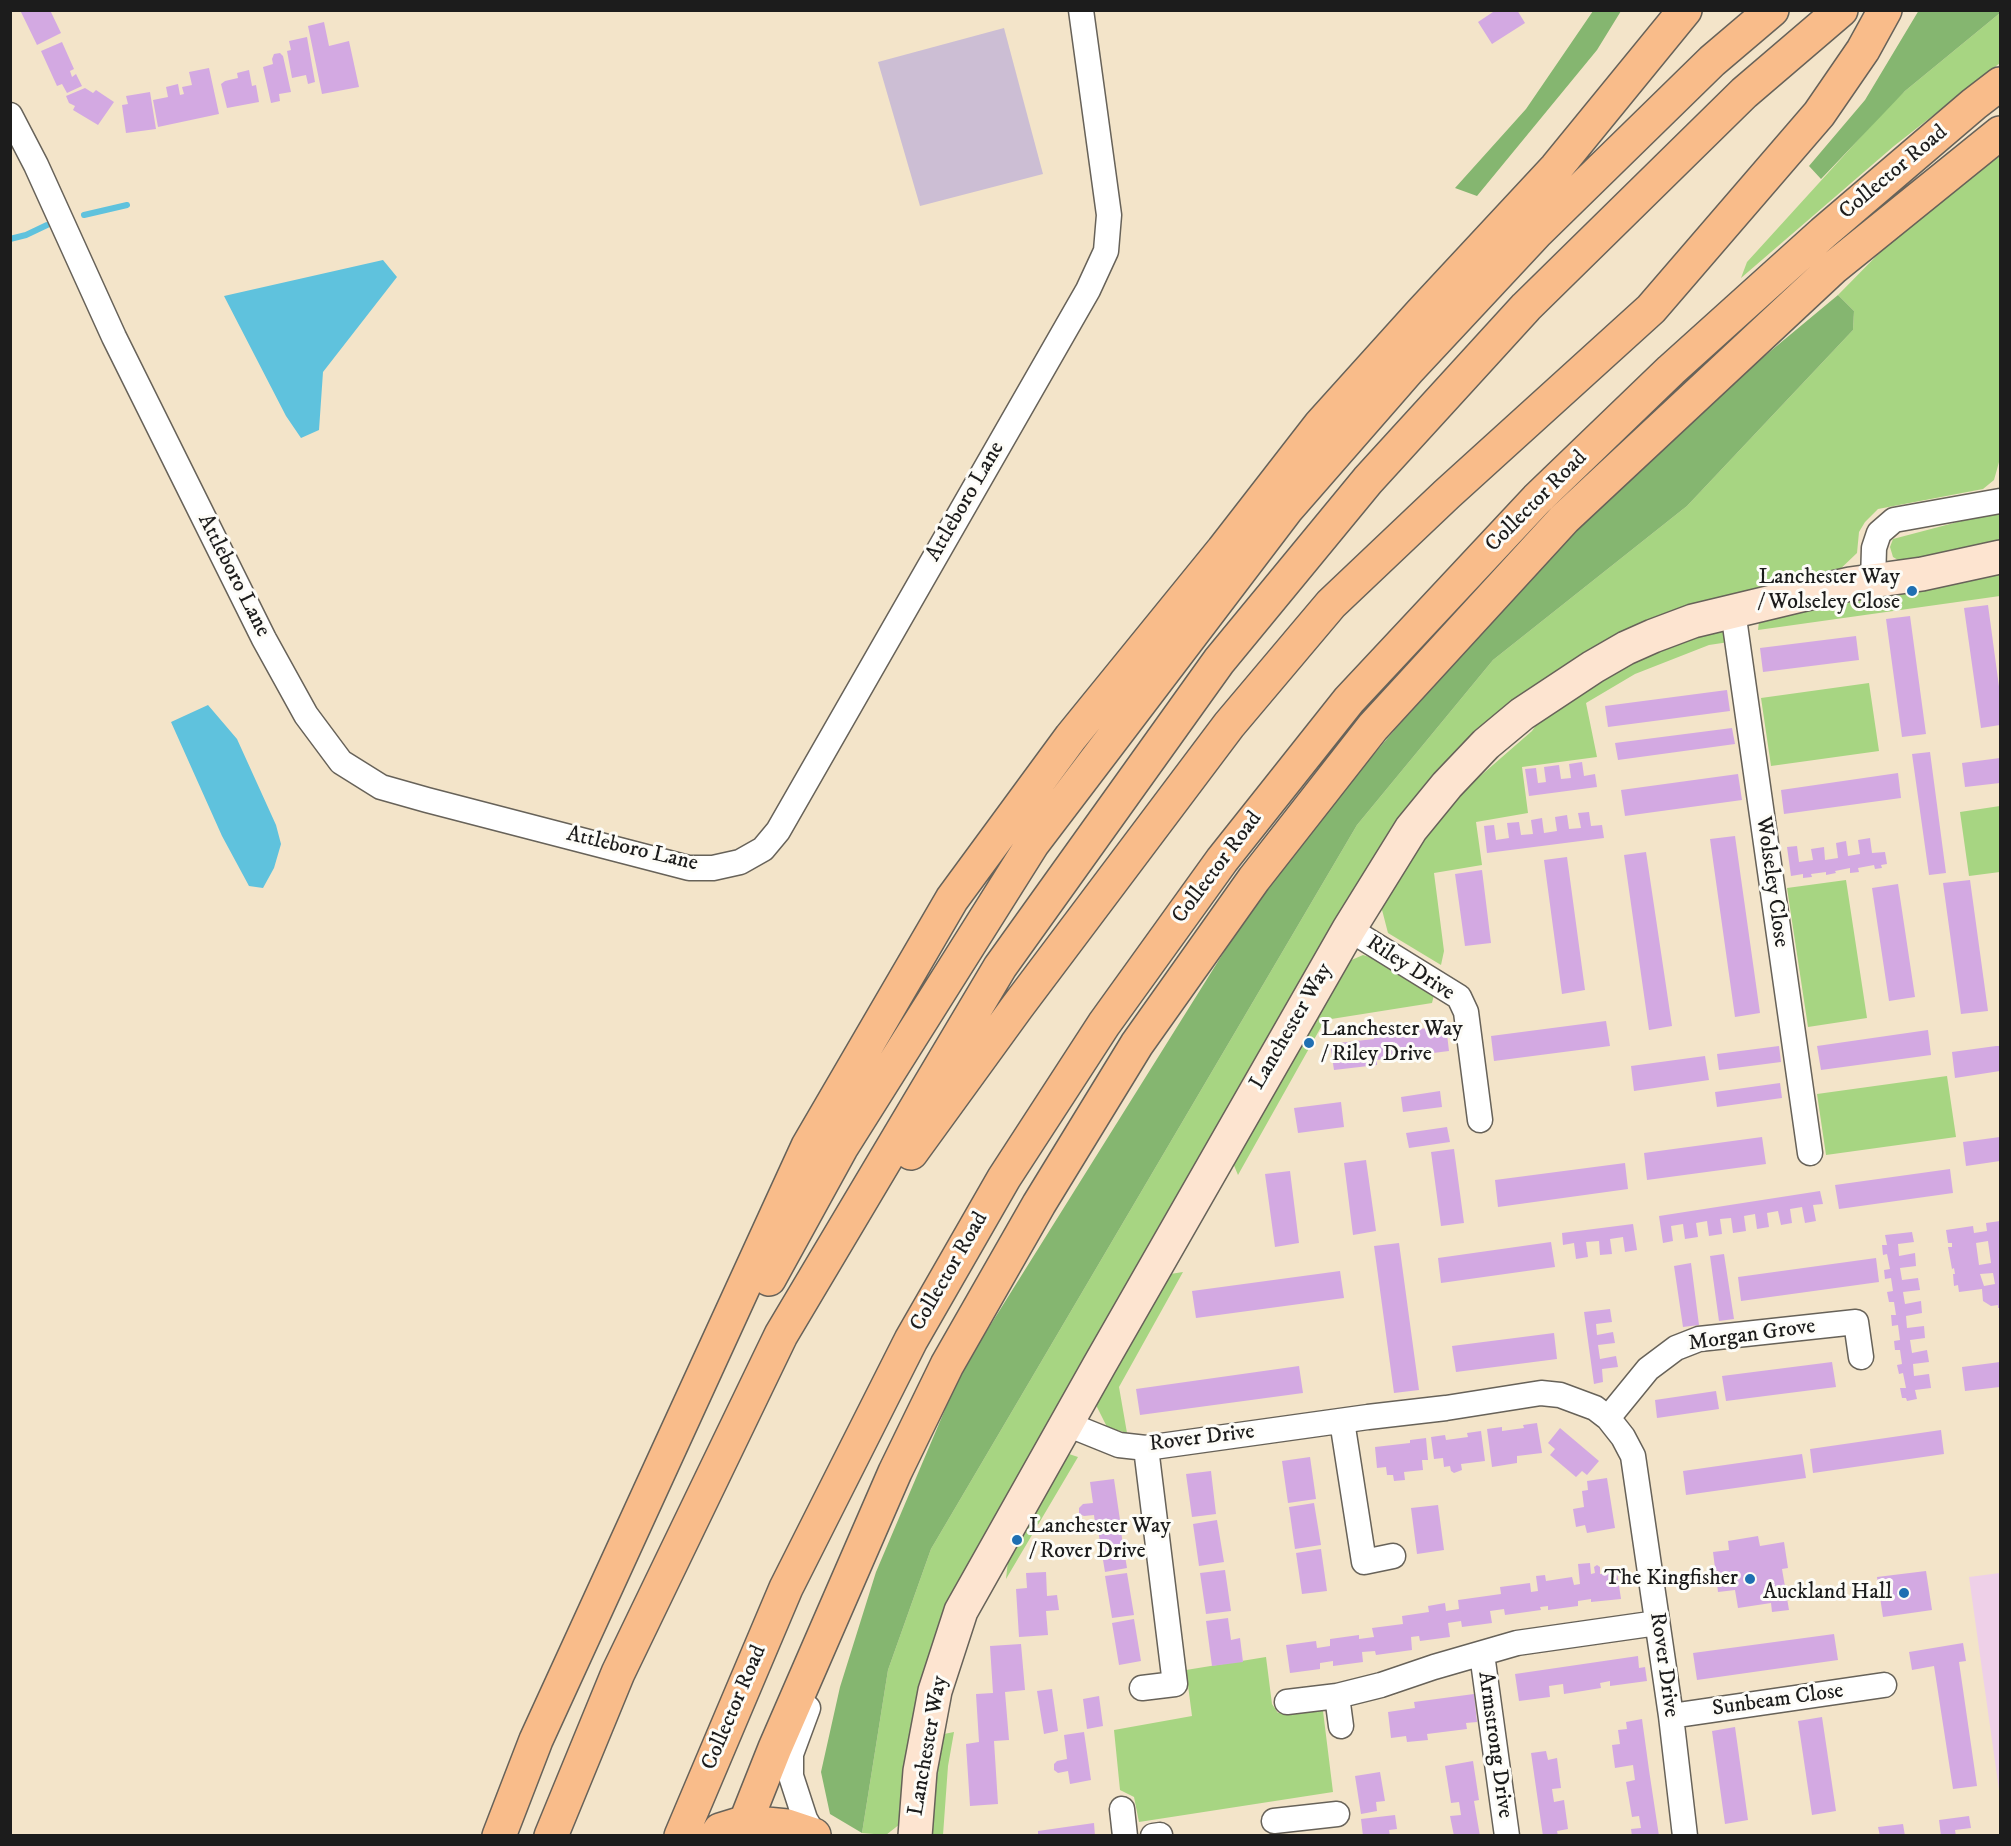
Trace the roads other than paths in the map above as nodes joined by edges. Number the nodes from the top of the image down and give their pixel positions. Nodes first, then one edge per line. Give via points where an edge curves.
1 (1081, 10) edge
2 (1685, 10) edge
3 (1772, 10) edge
4 (1840, 10) edge
5 (1885, 10) edge
6 (2001, 84) edge
7 (10, 115) edge
8 (2001, 133) edge
9 (2001, 501) edge
10 (2001, 557) edge
11 (1873, 580) junction
12 (1733, 611) junction
13 (1349, 929) junction
14 (1480, 1120) dead end
15 (1809, 1153) dead end
16 (781, 1335) junction
17 (1861, 1357) dead end
18 (1608, 1418) junction
19 (1342, 1421) junction
20 (1067, 1424) junction
21 (1146, 1448) junction
22 (895, 1472) junction
23 (648, 1496) junction
24 (1393, 1556) dead end
25 (1657, 1623) junction
26 (1482, 1654) junction
27 (1884, 1685) dead end
28 (1142, 1688) dead end
29 (1337, 1696) junction
30 (1287, 1702) dead end
31 (1671, 1716) junction
32 (1341, 1726) dead end
33 (1122, 1809) dead end
34 (1337, 1814) dead end
35 (1274, 1821) dead end
36 (1306, 1827) edge
37 (743, 1829) edge
38 (815, 1835) edge
39 (499, 1836) edge
40 (551, 1836) edge
41 (681, 1836) edge
42 (716, 1836) edge
43 (915, 1836) edge
44 (1125, 1836) edge
45 (1507, 1836) edge
46 (1685, 1836) edge

1 - 7 street, Attleboro Lane via 1109,215 1106,251 1088,290 778,831 763,849 740,862 713,868 689,868 381,787 341,762 306,714 264,639 114,337
2 - 23 highway via 1556,168 1320,425 1071,737 952,899 808,1146
3 - 23 highway via 1712,61 1536,233 1409,369 1286,510 1033,843 841,1148
4 - 16 highway via 1744,93 1526,307 1368,480 1219,661 1000,967
5 - 16 highway via 1820,114 1651,309 1331,604 1228,725 1017,1007
6 - 41 highway, Collector Road via 1823,233 1671,370 1537,499 1349,700 1222,860 1104,1024 1004,1178 911,1340 786,1588
8 - 22 highway, Collector Road via 1833,268 1564,519 1373,727 1254,879 1137,1044 987,1294
9 - 11 street via 1894,520 1879,533 1874,548
10 - 11 street, Lanchester Way
11 - 12 street, Lanchester Way
12 - 13 street, Lanchester Way via 1693,621 1626,648 1522,714 1486,744 1411,829
12 - 15 street, Wolseley Close
13 - 14 street, Riley Drive via 1459,997 1466,1012
13 - 20 street, Lanchester Way
16 - 40 highway via 618,1673
17 - 18 street, Morgan Grove via 1856,1322 1699,1339 1676,1348 1648,1369
18 - 19 street, Rover Drive via 1595,1408 1560,1395 1541,1393
18 - 25 street, Rover Drive via 1633,1456
19 - 21 street, Rover Drive
19 - 24 street via 1364,1562
20 - 21 street, Rover Drive via 1119,1445
20 - 43 street, Lanchester Way via 961,1611 935,1690 920,1771
21 - 28 street via 1175,1684
22 - 37 highway, Collector Road
22 - 38 street via 791,1754 791,1776 805,1819
23 - 39 highway via 536,1740
25 - 26 street, Armstrong Drive via 1517,1643
25 - 31 street, Rover Drive
26 - 29 street, Armstrong Drive
26 - 45 street, Armstrong Drive
27 - 31 street, Sunbeam Close
29 - 30 street, Armstrong Drive
29 - 32 street
31 - 46 street, Rover Drive
33 - 44 street
34 - 36 street
35 - 36 street
37 - 38 highway via 787,1826
37 - 42 highway via 720,1830

